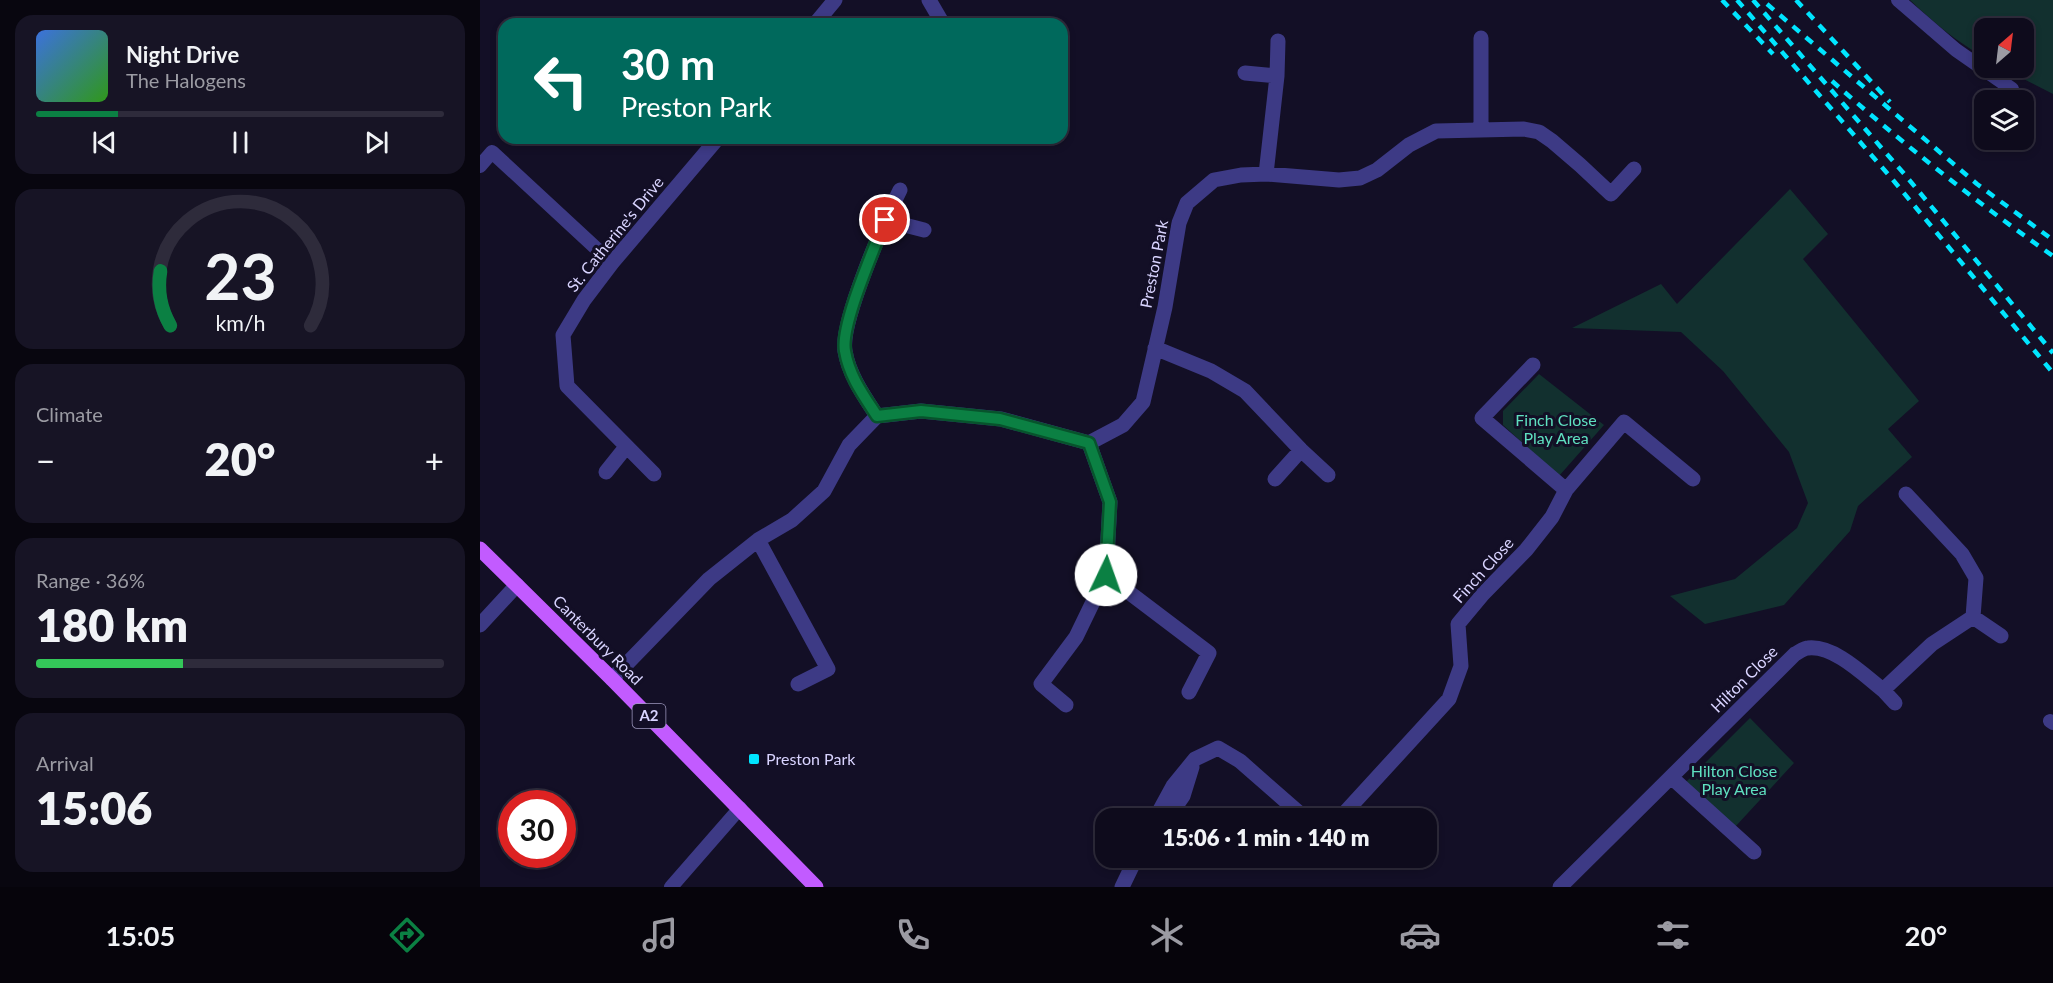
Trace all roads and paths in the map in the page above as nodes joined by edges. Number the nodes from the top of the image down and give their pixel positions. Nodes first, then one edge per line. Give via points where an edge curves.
1 (835, 0) edge
2 (929, 0) edge
3 (1898, 0) edge
4 (819, 18) edge
5 (940, 18) edge
6 (1481, 38) dead end
7 (1278, 41) dead end
8 (1245, 73) dead end
9 (1276, 76) junction
10 (2012, 88) dead end
11 (1481, 129) junction
12 (713, 144) edge
13 (480, 166) edge
14 (1634, 169) dead end
15 (1266, 174) junction
16 (900, 190) dead end
17 (885, 220) junction
18 (924, 230) dead end
19 (612, 263) junction
20 (1155, 348) junction
21 (1533, 365) dead end
22 (877, 416) junction
23 (1089, 443) junction
24 (626, 447) junction
25 (1301, 450) junction
26 (606, 472) dead end
27 (654, 474) dead end
28 (1328, 475) dead end
29 (1275, 479) dead end
30 (1693, 479) dead end
31 (1566, 490) junction
32 (1906, 494) dead end
33 (758, 540) junction
34 (480, 549) edge
35 (1106, 575) junction
36 (517, 585) junction
37 (1973, 617) junction
38 (480, 625) edge
39 (2001, 636) dead end
40 (612, 679) junction
41 (798, 684) dead end
42 (1882, 690) junction
43 (1188, 692) dead end
44 (1895, 703) dead end
45 (1066, 705) dead end
46 (1195, 759) junction
47 (1671, 777) junction
48 (740, 808) junction
49 (1161, 808) edge
50 (1175, 808) edge
51 (1293, 808) edge
52 (1349, 808) edge
53 (1754, 852) dead end
54 (1131, 868) edge
55 (670, 887) edge
56 (816, 887) edge
57 (1122, 887) edge
58 (1560, 887) edge

1 - 4 street
2 - 5 street
3 - 10 lane via 1956,50
6 - 11 street
7 - 9 street
8 - 9 street
9 - 15 street
11 - 14 street, Preston Park via 1539,132 1611,194
11 - 15 street, Preston Park via 1436,131 1360,178
12 - 19 street, St. Catherine's Drive
13 - 19 lane via 492,152
15 - 20 street, Preston Park via 1214,180 1188,203 1179,223
16 - 17 street
17 - 18 street
17 - 22 street via 849,318 844,349 856,385
19 - 24 street, St. Catherine's Drive via 563,335 567,386
20 - 23 street, Preston Park via 1143,402 1123,425
20 - 25 street via 1211,371 1245,392
21 - 31 street via 1482,418
22 - 23 street via 921,411 1000,419
22 - 33 street via 849,445 824,491 792,520
23 - 35 street via 1110,502
24 - 26 street
24 - 27 street, St. Catherine's Drive
25 - 28 street
25 - 29 street
30 - 31 street, Finch Close via 1624,422
31 - 52 street, Finch Close via 1552,517 1526,550 1458,624 1461,666 1449,699
32 - 37 street via 1962,554 1976,578
33 - 40 street via 710,579
33 - 41 street via 828,669
34 - 36 main road, Canterbury Road / A2
35 - 43 street via 1209,653
35 - 45 street via 1076,637 1041,684
36 - 38 street
36 - 40 main road, Canterbury Road / A2
37 - 39 street
37 - 42 street via 1932,644
40 - 48 main road, Canterbury Road / A2
42 - 44 street, Hilton Close
42 - 47 street, Hilton Close via 1844,658 1808,648 1795,654
46 - 49 street
46 - 50 street via 1184,796
46 - 51 street via 1218,748 1240,761
47 - 53 street
47 - 58 street, Hilton Close
48 - 55 lane
48 - 56 main road, Canterbury Road / A2
54 - 57 street

